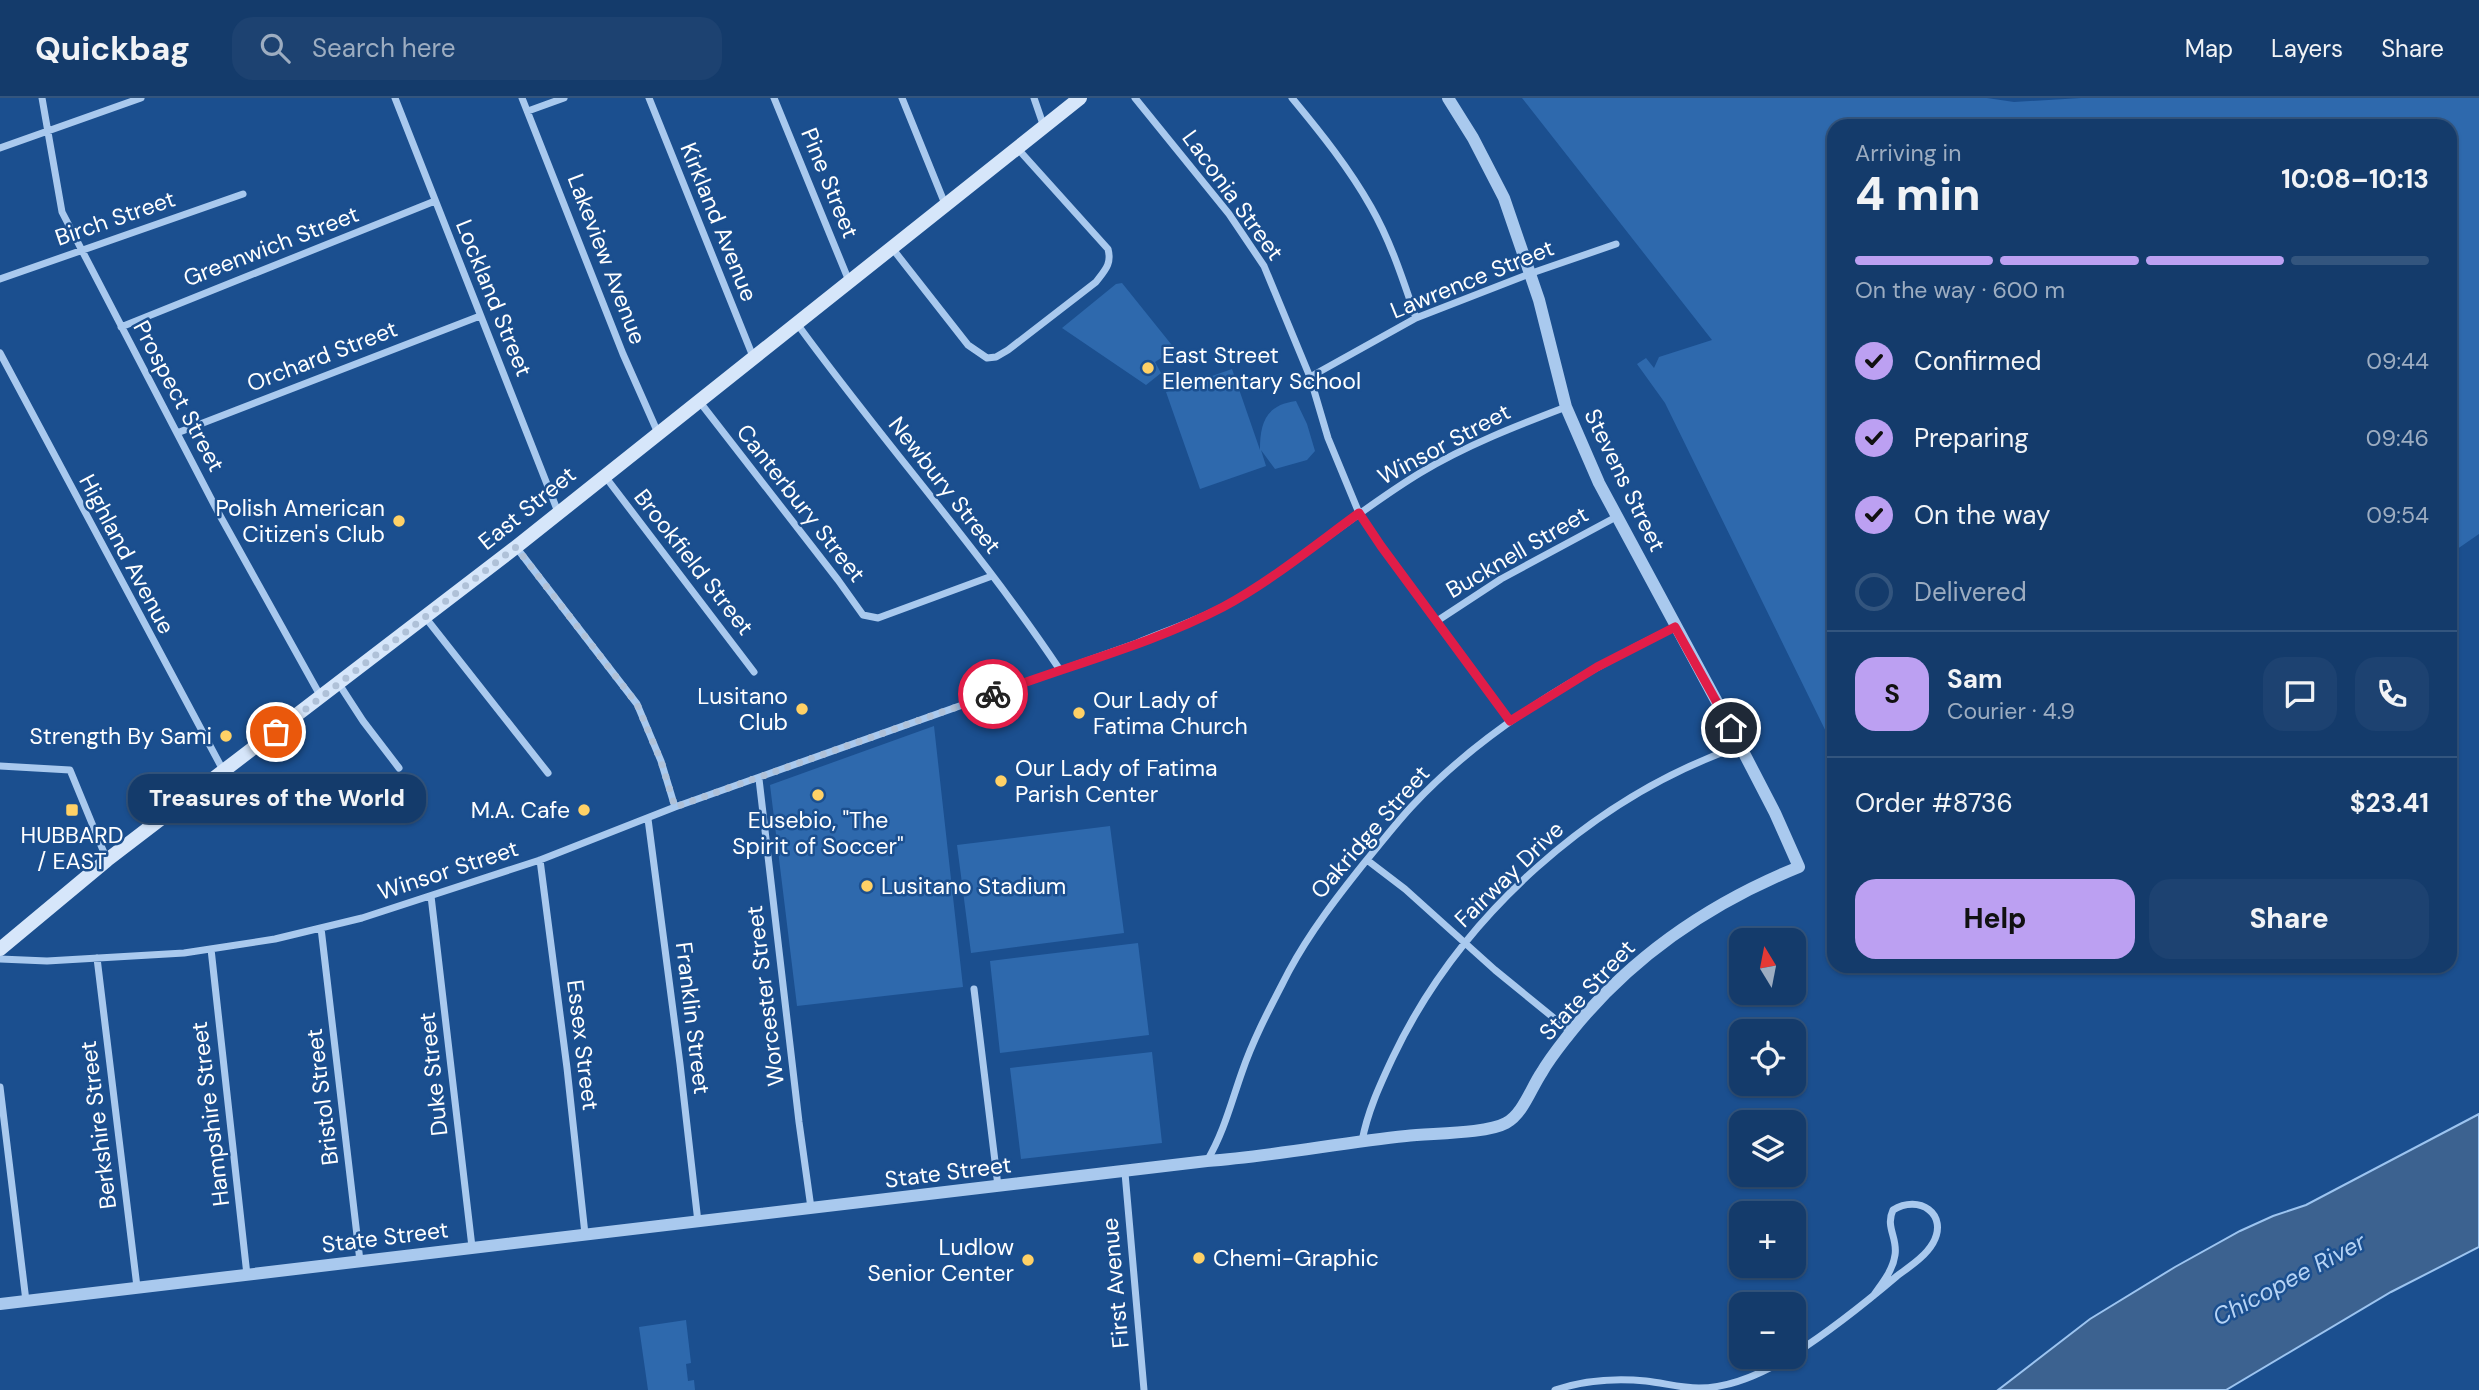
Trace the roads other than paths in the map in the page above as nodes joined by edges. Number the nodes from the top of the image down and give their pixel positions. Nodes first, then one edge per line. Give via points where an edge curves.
1 (42, 98) edge
2 (141, 98) edge
3 (395, 98) edge
4 (522, 98) edge
5 (564, 98) edge
6 (649, 98) edge
7 (775, 98) edge
8 (902, 98) edge
9 (1034, 98) edge
10 (1080, 98) edge
11 (1135, 98) edge
12 (1292, 98) edge
13 (1448, 98) edge
14 (528, 111) junction
15 (1044, 128) junction
16 (47, 130) junction
17 (0, 148) edge
18 (1018, 149) junction
19 (243, 194) dead end
20 (435, 201) junction
21 (945, 204) junction
22 (1616, 244) dead end
23 (891, 248) junction
24 (80, 250) junction
25 (1529, 274) junction
26 (0, 279) edge
27 (850, 282) junction
28 (480, 316) junction
29 (1416, 318) junction
30 (798, 325) junction
31 (121, 327) junction
32 (0, 353) edge
33 (754, 359) junction
34 (1310, 377) junction
35 (699, 401) junction
36 (1566, 407) junction
37 (177, 433) junction
38 (658, 433) junction
39 (604, 475) junction
40 (558, 512) junction
41 (1359, 513) junction
42 (1616, 517) junction
43 (516, 547) junction
44 (992, 576) junction
45 (424, 616) junction
46 (1437, 621) junction
47 (1675, 627) junction
48 (1060, 670) junction
49 (754, 672) dead end
50 (339, 684) junction
51 (321, 698) junction
52 (1510, 721) junction
53 (1740, 746) junction
54 (0, 766) edge
55 (399, 768) dead end
56 (224, 771) junction
57 (548, 773) dead end
58 (759, 779) junction
59 (675, 807) junction
60 (648, 819) junction
61 (107, 860) junction
62 (540, 860) junction
63 (1367, 860) junction
64 (1798, 867) joint
65 (432, 896) junction
66 (321, 928) junction
67 (1464, 943) junction
68 (0, 949) edge
69 (211, 949) junction
70 (97, 958) junction
71 (0, 959) edge
72 (974, 989) dead end
73 (1571, 1032) junction
74 (0, 1087) edge
75 (2, 1130) edge
76 (1362, 1141) junction
77 (1207, 1161) junction
78 (1125, 1172) junction
79 (998, 1186) junction
80 (811, 1208) junction
81 (698, 1222) junction
82 (585, 1234) junction
83 (472, 1247) junction
84 (360, 1261) junction
85 (247, 1275) junction
86 (137, 1287) junction
87 (1874, 1296) junction
88 (26, 1301) junction
89 (0, 1304) edge
90 (1806, 1345) edge
91 (1765, 1369) edge
92 (1144, 1390) edge
93 (1555, 1390) edge

1 - 16 street, Prospect Street
2 - 16 street
3 - 20 street, Lockland Street
4 - 14 street, Lakeview Avenue
5 - 14 street
6 - 33 street, Kirkland Avenue
7 - 27 street, Pine Street
8 - 21 street
9 - 15 street
10 - 15 main road, East Street
11 - 34 street, Laconia Street via 1229,214 1264,266
12 - 29 street via 1371,207
13 - 25 street, Stevens Street via 1504,198
14 - 38 street, Lakeview Avenue
15 - 18 main road, East Street
16 - 17 street
16 - 24 street, Prospect Street via 62,212
18 - 21 main road, East Street
18 - 23 street via 1108,249 1111,260 1096,282 1008,350 987,358 968,345
19 - 24 street, Birch Street
20 - 28 street, Lockland Street
20 - 31 street, Greenwich Street
21 - 23 main road, East Street
22 - 25 street, Lawrence Street
23 - 27 main road, East Street
24 - 26 street, Birch Street
24 - 31 street, Prospect Street
25 - 29 street, Lawrence Street
25 - 36 street, Stevens Street
27 - 30 main road, East Street
28 - 37 street, Orchard Street
28 - 40 street, Lockland Street
29 - 34 street, Lawrence Street
30 - 33 main road, East Street
30 - 44 street, Newbury Street
31 - 37 street, Prospect Street
32 - 56 street, Highland Avenue
33 - 35 main road, East Street
34 - 41 street, Laconia Street via 1328,438
35 - 38 main road, East Street
35 - 44 street, Canterbury Street via 863,615 878,618
36 - 41 street, Winsor Street via 1484,440 1422,472
36 - 42 street, Stevens Street
37 - 51 street, Prospect Street
38 - 39 main road, East Street
39 - 40 main road, East Street
39 - 49 street, Brookfield Street
40 - 43 main road, East Street
41 - 46 street, Laconia Street
41 - 48 street, Winsor Street via 1223,607
42 - 46 street, Bucknell Street via 1501,579
42 - 47 street, Stevens Street
43 - 45 main road, East Street
43 - 59 street via 637,704
44 - 48 street, Newbury Street
45 - 50 main road, East Street
45 - 57 street
46 - 52 street, Laconia Street
47 - 52 street, Oakridge Street via 1597,667
47 - 53 street, Stevens Street
48 - 58 street, Winsor Street
50 - 51 main road, East Street
50 - 55 street
51 - 56 main road, East Street
52 - 63 street, Oakridge Street via 1421,797
53 - 64 street, Stevens Street
53 - 67 street, Fairway Drive via 1700,760 1614,807 1522,883
54 - 61 street via 70,770
56 - 61 main road, East Street
58 - 59 street, Winsor Street
58 - 80 street, Worcester Street
59 - 60 street, Winsor Street
60 - 62 street, Winsor Street
60 - 81 street, Franklin Street
61 - 68 main road, East Street
62 - 65 street, Winsor Street
62 - 82 street, Essex Street
63 - 67 street
63 - 77 street, Oakridge Street via 1290,969 1257,1035 1220,1139
64 - 73 street, State Street via 1742,892 1681,929 1637,964
65 - 66 street, Winsor Street
65 - 83 street, Duke Street
66 - 69 street, Winsor Street
66 - 84 street, Bristol Street
67 - 73 street
67 - 76 street, Fairway Drive via 1404,1035 1367,1114
69 - 70 street, Winsor Street
69 - 85 street, Hampshire Street
70 - 71 street, Winsor Street
70 - 86 street, Berkshire Street
72 - 79 street
73 - 76 street, State Street via 1507,1123
74 - 75 street
75 - 88 street
76 - 77 street, State Street
77 - 78 street, State Street
78 - 79 street, State Street
78 - 92 street, First Avenue
79 - 80 street, State Street
80 - 81 street, State Street
81 - 82 street, State Street
82 - 83 street, State Street
83 - 84 street, State Street
84 - 85 street, State Street
85 - 86 street, State Street
86 - 88 street, State Street
87 - 87 street via 1933,1243 1936,1221 1921,1204 1894,1210 1889,1226 1895,1254
87 - 90 street
88 - 89 street, State Street
91 - 93 street via 1701,1388 1619,1379

